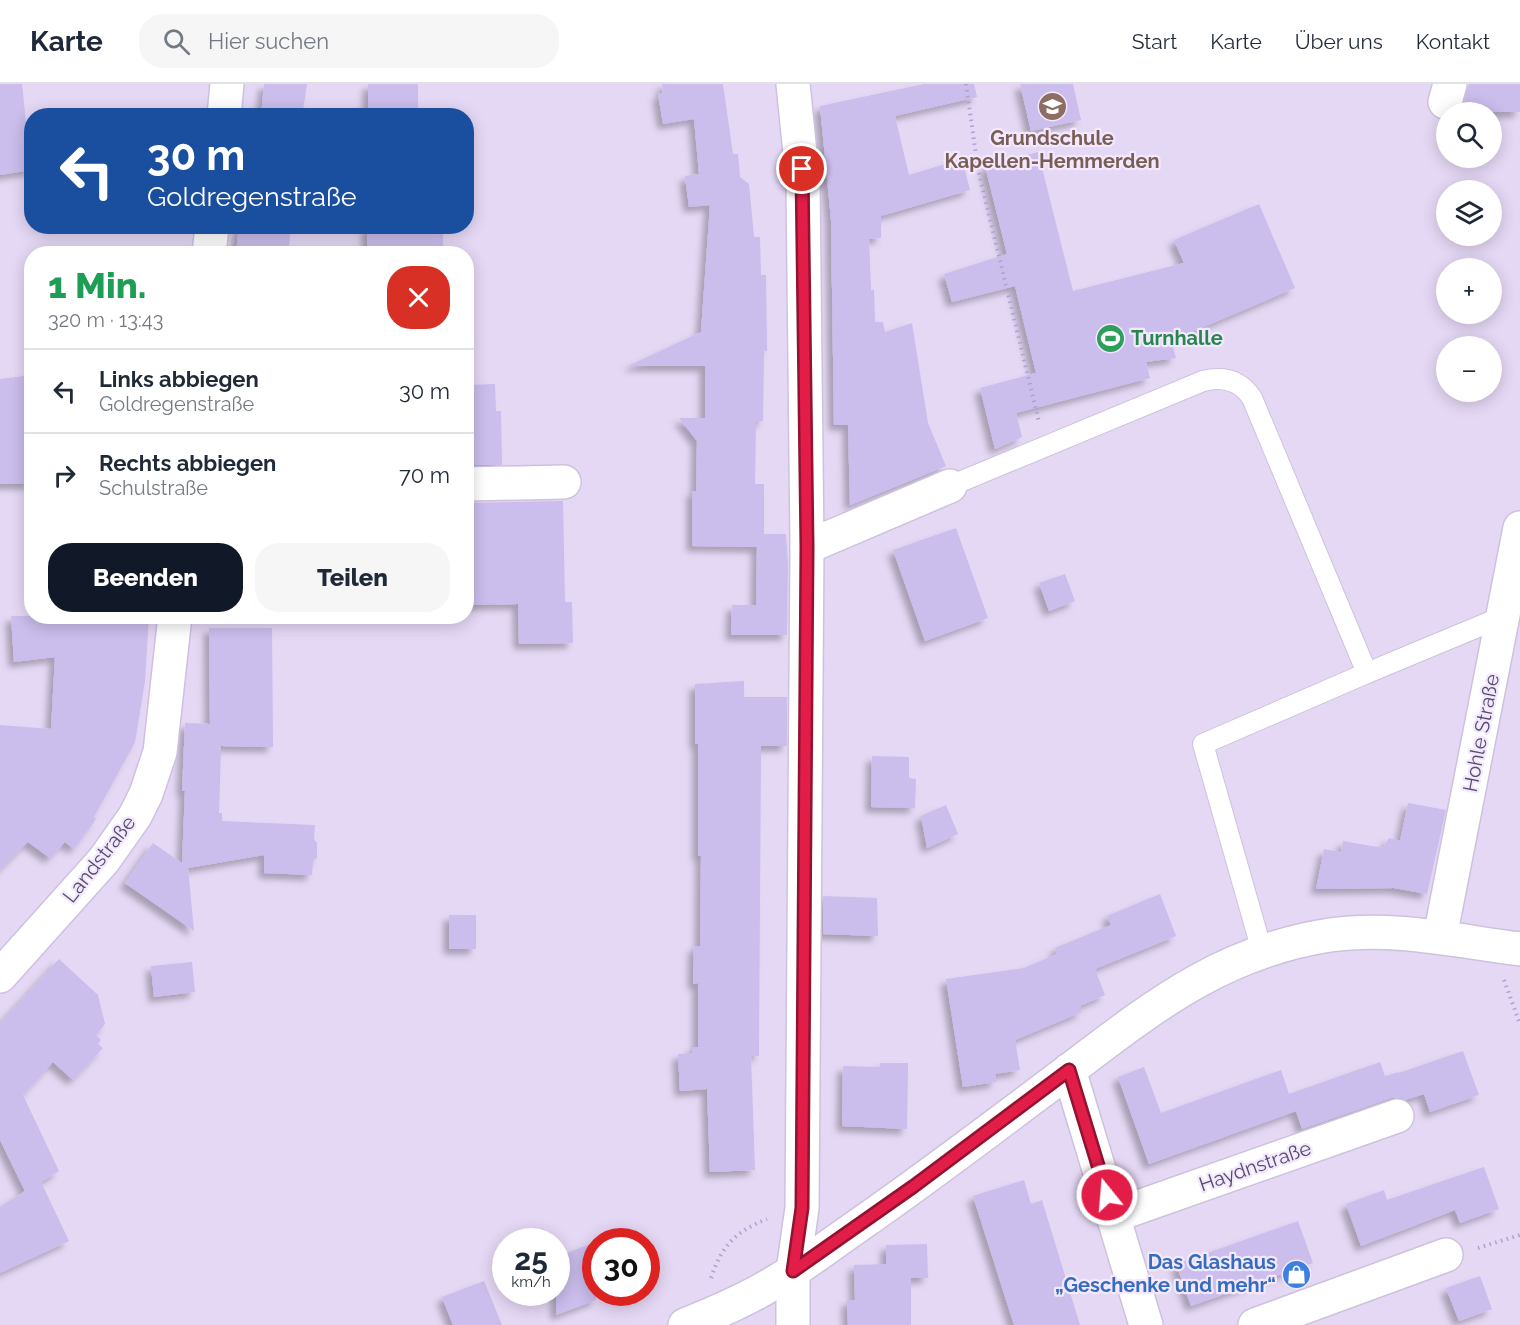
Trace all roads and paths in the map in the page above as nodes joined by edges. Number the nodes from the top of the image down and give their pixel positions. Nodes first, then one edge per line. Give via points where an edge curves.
1 (227, 84) edge
2 (793, 84) edge
3 (966, 84) edge
4 (225, 108) edge
5 (1045, 446) junction
6 (564, 482) dead end
7 (474, 484) edge
8 (950, 486) joint
9 (1520, 528) edge
10 (807, 547) junction
11 (1504, 616) junction
12 (174, 624) edge
13 (1366, 673) junction
14 (1440, 937) junction
15 (1508, 948) edge
16 (1262, 951) junction
17 (0, 976) edge
18 (1520, 1024) edge
19 (1069, 1070) junction
20 (1397, 1116) dead end
21 (802, 1208) junction
22 (1113, 1216) junction
23 (1520, 1235) edge
24 (1446, 1255) joint
25 (793, 1271) junction
26 (691, 1323) edge
27 (793, 1325) edge
28 (1146, 1325) edge
29 (1255, 1325) edge

1 - 4 street
2 - 10 street via 803,183
3 - 5 path via 978,169
5 - 8 lane
5 - 13 lane via 1203,381 1226,379 1240,385 1252,398
6 - 7 street
8 - 10 street
9 - 11 street, Hohle Straße
10 - 21 street
11 - 13 lane
11 - 14 street, Hohle Straße
12 - 17 street, Landstraße via 161,744 146,794 104,860
13 - 16 lane via 1203,744
14 - 15 street
14 - 16 street via 1353,933 1307,939
15 - 18 path via 1506,987
16 - 19 street via 1214,970 1168,998
19 - 22 street
19 - 25 street
20 - 22 street, Haydnstraße
21 - 25 street
21 - 26 path via 765,1219 730,1241 718,1259
22 - 28 street
23 - 24 path
24 - 29 street
25 - 26 street via 753,1295
25 - 27 street

